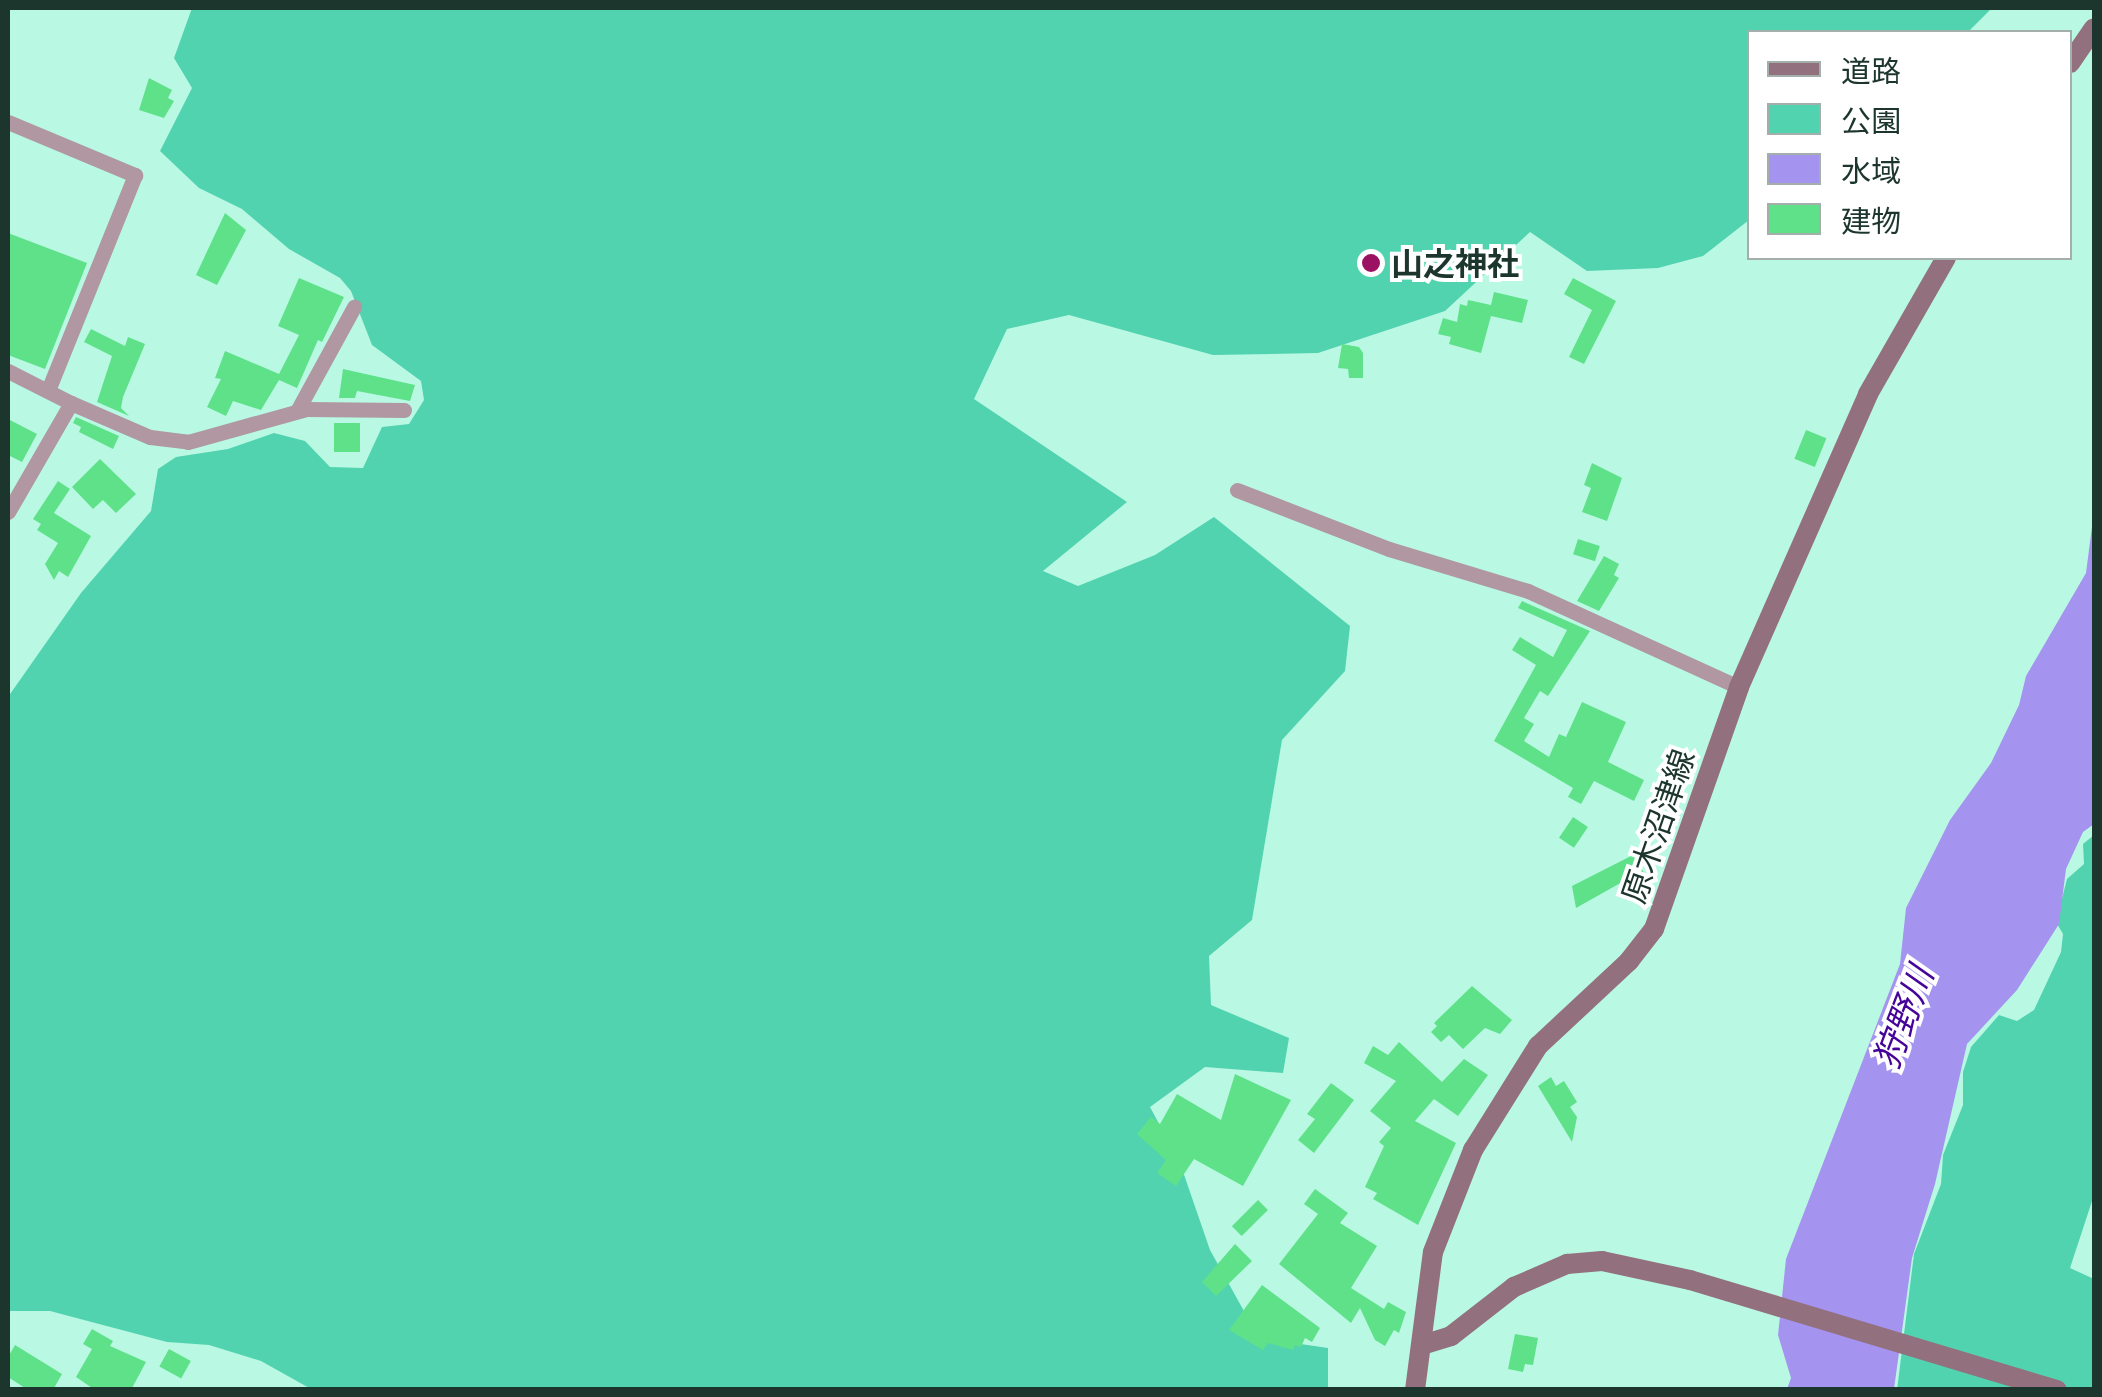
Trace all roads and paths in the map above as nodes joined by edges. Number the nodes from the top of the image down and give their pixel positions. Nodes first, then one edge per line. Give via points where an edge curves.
1 (2094, 28) edge
2 (2072, 59) edge
3 (8, 122) edge
4 (1945, 260) edge
5 (354, 307) dead end
6 (8, 372) edge
7 (48, 390) junction
8 (71, 403) junction
9 (404, 410) dead end
10 (297, 411) junction
11 (1237, 490) dead end
12 (8, 512) edge
13 (1738, 686) junction
14 (1422, 1345) junction
15 (1414, 1390) edge
16 (2057, 1390) edge

1 - 2 main road
3 - 7 street via 135,175
4 - 13 main road, 原木沼津線 via 1868,394
5 - 10 street
6 - 7 street
7 - 8 street
8 - 10 street via 150,437 188,442
8 - 12 street
9 - 10 street
11 - 13 street via 1389,549 1528,591
13 - 14 main road, 原木沼津線 via 1654,930 1538,1046 1473,1150 1433,1252
14 - 15 main road, 原木沼津線
14 - 16 main road via 1451,1336 1514,1287 1567,1264 1602,1261 1690,1280

